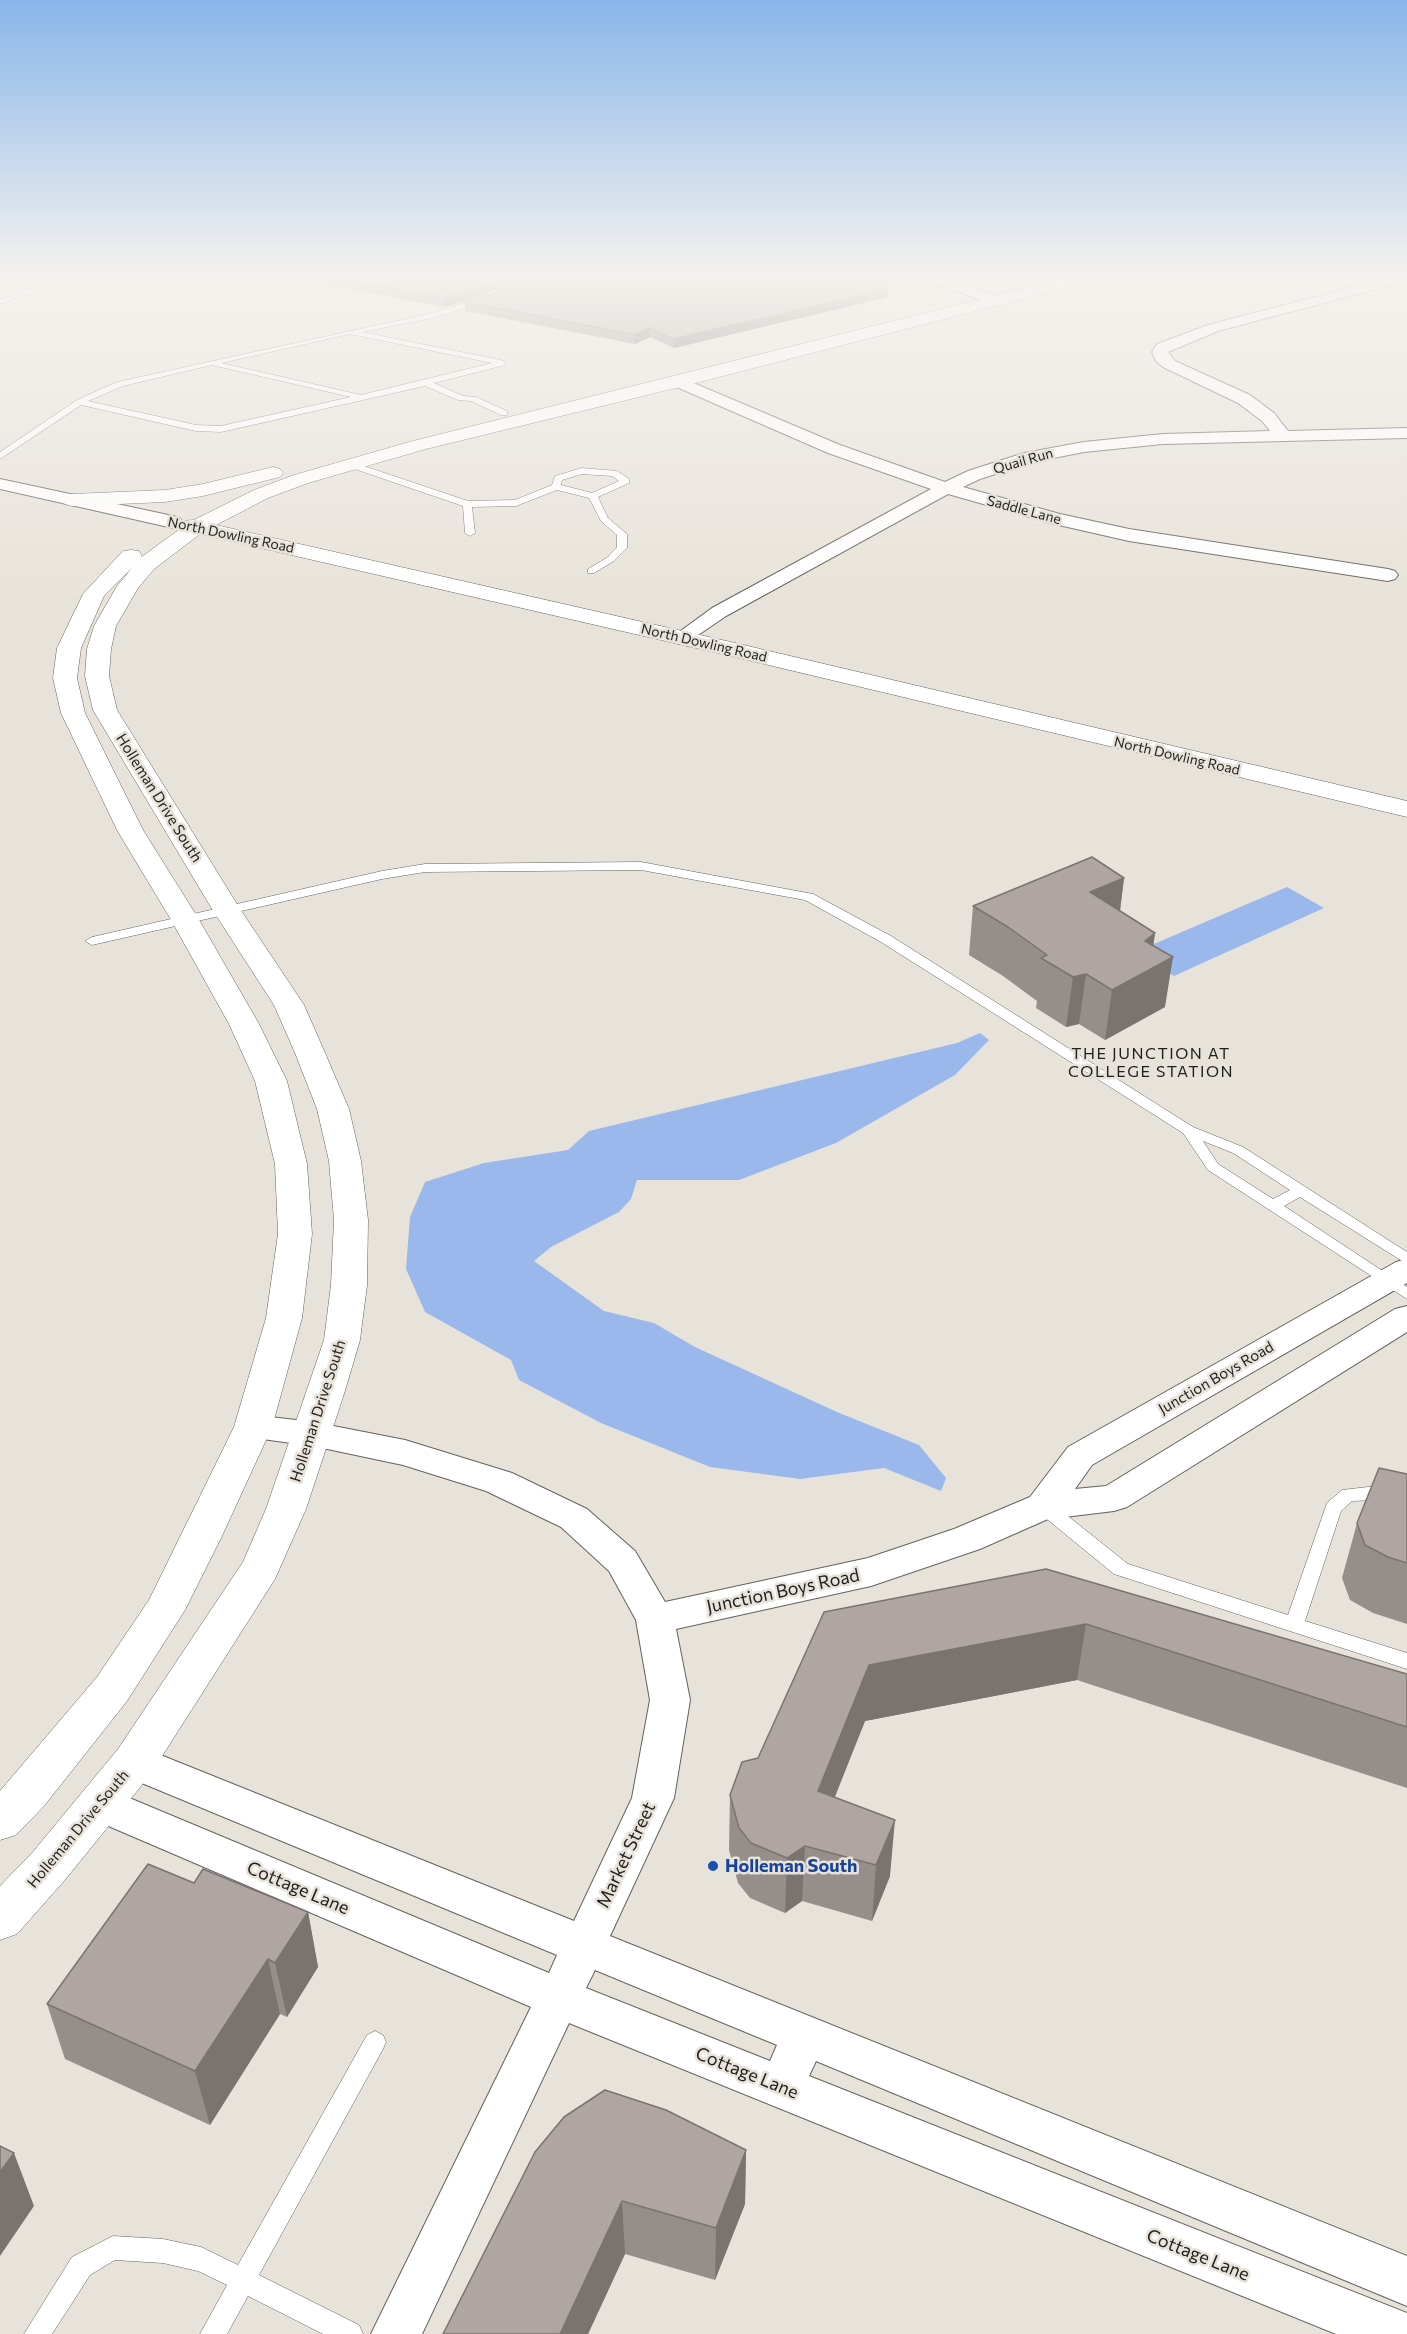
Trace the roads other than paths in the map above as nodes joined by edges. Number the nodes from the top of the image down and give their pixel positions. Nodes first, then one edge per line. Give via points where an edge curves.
1 (129, 382) edge
2 (295, 382) edge
3 (430, 382) edge
4 (651, 382) edge
5 (654, 382) edge
6 (678, 382) edge
7 (1207, 382) edge
8 (426, 383) junction
9 (362, 397) junction
10 (461, 398) junction
11 (80, 402) junction
12 (496, 415) junction
13 (1407, 433) edge
14 (1282, 435) junction
15 (0, 456) edge
16 (310, 464) junction
17 (349, 464) junction
18 (0, 484) edge
19 (556, 487) junction
20 (946, 488) junction
21 (593, 496) junction
22 (72, 500) junction
23 (467, 504) junction
24 (185, 525) junction
25 (470, 533) dead end
26 (591, 571) dead end
27 (1388, 575) dead end
28 (681, 638) junction
29 (1407, 809) edge
30 (226, 909) junction
31 (184, 918) junction
32 (92, 940) dead end
33 (1188, 1130) junction
34 (1301, 1190) junction
35 (1273, 1206) junction
36 (1402, 1276) edge
37 (1407, 1317) edge
38 (253, 1427) junction
39 (313, 1434) junction
40 (1407, 1501) edge
41 (1043, 1506) junction
42 (656, 1619) junction
43 (1295, 1624) junction
44 (1407, 1662) edge
45 (134, 1762) junction
46 (100, 1804) junction
47 (0, 1821) edge
48 (0, 1919) edge
49 (584, 1946) junction
50 (559, 1998) junction
51 (805, 2035) junction
52 (375, 2042) dead end
53 (781, 2087) junction
54 (243, 2280) junction
55 (1407, 2281) edge
56 (37, 2334) edge
57 (213, 2334) edge
58 (350, 2334) edge
59 (396, 2334) edge
60 (1398, 2334) edge

1 - 11 lane
2 - 9 lane
3 - 8 lane
4 - 12 street, Holleman Drive South
5 - 17 street, Holleman Drive South
6 - 20 street, Saddle Lane via 834,448
7 - 14 street via 1244,399 1268,417
8 - 9 lane
8 - 10 lane
9 - 11 lane via 221,429
10 - 12 lane via 473,399
10 - 12 lane via 459,402
11 - 15 lane
12 - 16 street, Holleman Drive South
13 - 14 street, Quail Run
14 - 20 street, Quail Run via 1163,439 1074,448 1030,457
16 - 22 street via 192,492
16 - 24 street, Holleman Drive South via 224,497
17 - 23 lane
17 - 24 street, Holleman Drive South
18 - 22 street, North Dowling Road
19 - 21 lane
19 - 21 lane via 558,478 582,471 614,473 626,481
19 - 23 lane via 516,503
20 - 27 street, Saddle Lane via 1129,535
20 - 28 street, Quail Run via 719,612
21 - 26 lane via 604,519 622,534 622,548
22 - 24 street, North Dowling Road
23 - 25 lane
24 - 28 street, North Dowling Road
24 - 30 street, Holleman Drive South via 128,586 105,626 97,676 105,710
24 - 31 street, Holleman Drive South via 118,568 94,594 69,648 65,678 73,713 110,790
28 - 29 street, North Dowling Road
30 - 31 lane
30 - 33 lane via 425,868 640,866 809,897 886,939
30 - 39 street, Holleman Drive South via 288,1005 333,1109 345,1161 351,1220 350,1285 342,1340
31 - 32 lane
31 - 38 street, Holleman Drive South via 244,1024 271,1081 291,1164 294,1234 284,1318
33 - 34 lane via 1238,1149
33 - 35 lane via 1213,1167
34 - 35 lane
34 - 36 lane
35 - 36 lane
36 - 41 street, Junction Boys Road via 1080,1456
37 - 41 street, Junction Boys Road via 1114,1498
38 - 39 street, Market Street
38 - 47 street, Holleman Drive South via 164,1610 112,1689 28,1793
39 - 42 street, Market Street via 405,1453 499,1482 574,1518 622,1561
39 - 45 street, Holleman Drive South via 261,1568
40 - 43 lane via 1377,1493 1348,1495 1333,1508
41 - 42 street, Junction Boys Road via 967,1539 871,1572
41 - 43 lane via 1121,1569
42 - 49 street, Market Street via 670,1700 652,1798
43 - 44 lane
45 - 46 street, Holleman Drive South
45 - 49 street
46 - 48 street, Holleman Drive South
46 - 50 street, Cottage Lane
49 - 50 street, Market Street
49 - 51 street
50 - 53 street, Cottage Lane
50 - 59 street, Market Street
51 - 53 street
51 - 55 street
52 - 54 lane
53 - 60 street, Cottage Lane
54 - 56 lane via 201,2259 163,2251 113,2248 81,2266
54 - 57 lane
54 - 58 lane

